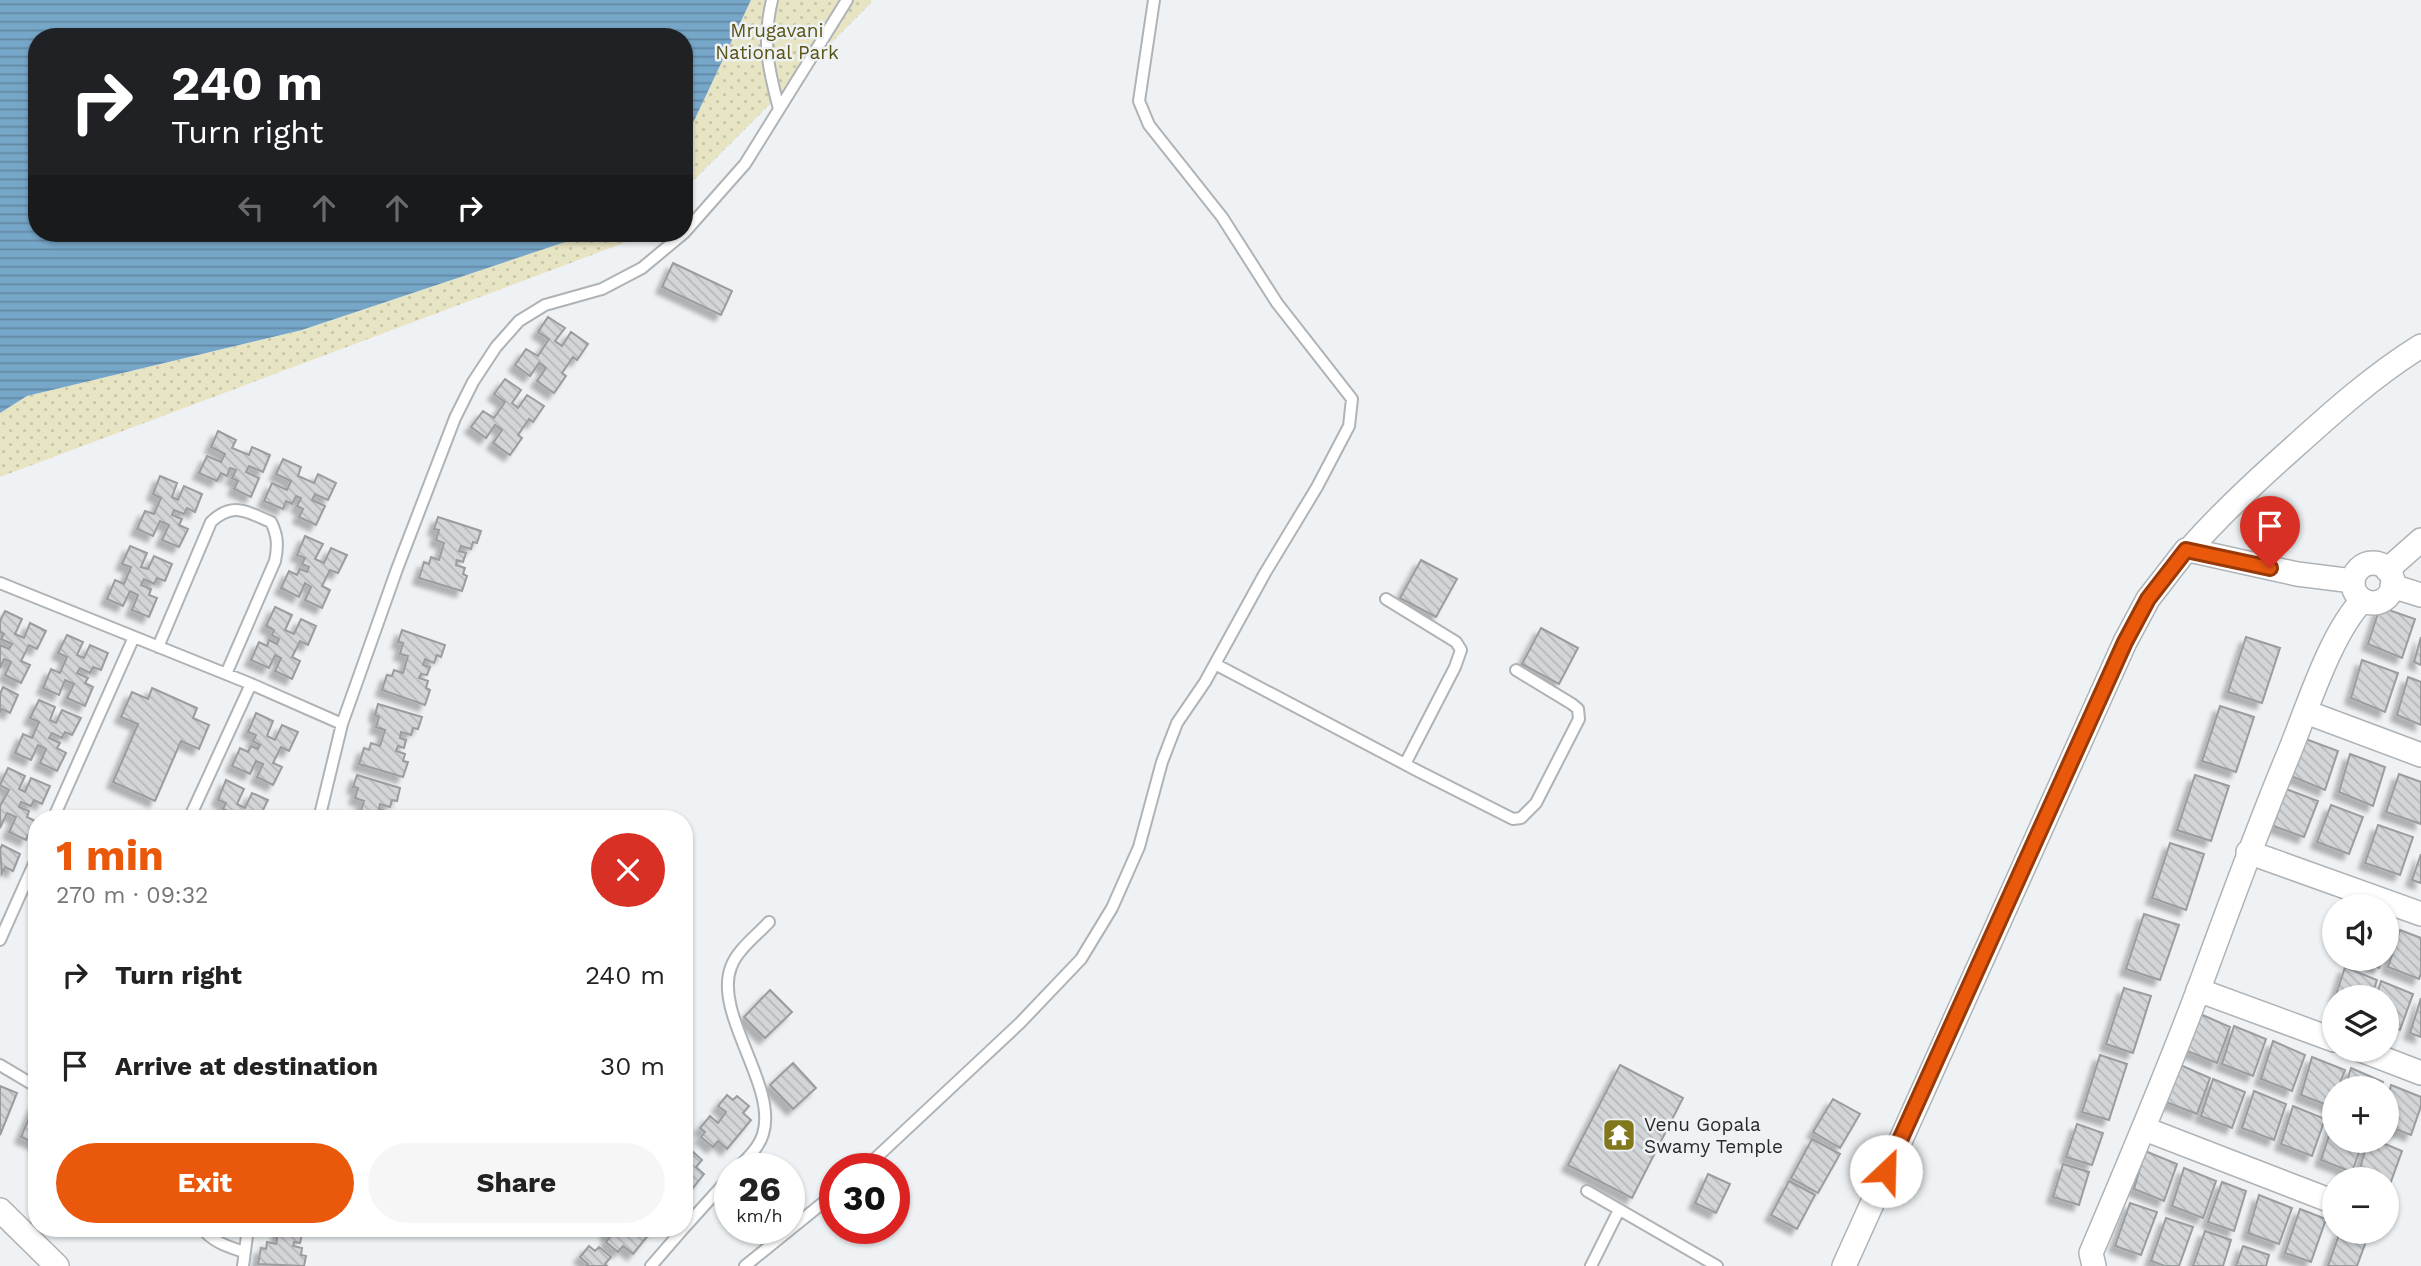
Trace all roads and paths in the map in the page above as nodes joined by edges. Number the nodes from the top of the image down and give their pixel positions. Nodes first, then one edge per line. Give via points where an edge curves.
1 (772, 0) edge
2 (847, 0) edge
3 (1154, 0) edge
4 (779, 109) junction
5 (693, 223) edge
6 (673, 242) edge
7 (2421, 346) edge
8 (2421, 540) edge
9 (2189, 550) junction
10 (2390, 578) junction
11 (0, 583) edge
12 (2358, 591) junction
13 (2421, 595) edge
14 (1386, 599) dead end
15 (134, 637) junction
16 (158, 647) junction
17 (1215, 664) junction
18 (1516, 670) dead end
19 (226, 674) junction
20 (251, 684) junction
21 (2306, 712) junction
22 (342, 724) junction
23 (2421, 755) edge
24 (1405, 764) junction
25 (58, 810) edge
26 (192, 810) edge
27 (321, 810) edge
28 (2248, 852) junction
29 (28, 877) edge
30 (2421, 914) edge
31 (769, 922) dead end
32 (0, 940) edge
33 (2198, 990) junction
34 (2322, 1036) edge
35 (2392, 1062) edge
36 (0, 1065) edge
37 (2421, 1073) edge
38 (28, 1082) edge
39 (2145, 1129) junction
40 (751, 1153) edge
41 (881, 1153) edge
42 (1587, 1191) dead end
43 (714, 1195) edge
44 (2322, 1197) edge
45 (819, 1206) edge
46 (0, 1210) edge
47 (1619, 1210) junction
48 (693, 1218) edge
49 (211, 1237) edge
50 (246, 1237) edge
51 (676, 1237) edge
52 (244, 1251) junction
53 (57, 1266) edge
54 (243, 1266) edge
55 (651, 1266) edge
56 (745, 1266) edge
57 (1591, 1266) edge
58 (1717, 1266) edge
59 (1844, 1266) edge
60 (2094, 1266) edge

1 - 4 lane via 765,43
2 - 4 lane
3 - 17 lane via 1139,101 1149,125 1222,217 1277,303 1352,398 1349,426
4 - 5 lane via 745,164
6 - 22 lane via 642,268 602,289 545,305 519,321 496,347 454,418
7 - 9 street via 2350,396
8 - 10 street
9 - 12 street
9 - 59 street via 2148,599 2125,642
10 - 12 street via 2389,595 2377,603
10 - 12 street via 2382,565 2368,563 2356,571
10 - 13 street
11 - 15 lane
12 - 21 street
14 - 24 lane via 1456,642 1461,650
15 - 16 lane
15 - 25 lane
16 - 19 lane
16 - 19 lane via 211,522 221,512 241,510 271,522 277,548
17 - 24 lane
17 - 41 lane via 1177,723 1139,846 1112,908 1081,959
18 - 24 lane via 1572,704 1579,719 1529,812 1513,819
19 - 20 lane
20 - 22 lane
20 - 26 lane
21 - 23 street
21 - 28 street
22 - 27 lane
28 - 30 street
28 - 33 street
29 - 32 lane
31 - 40 lane via 730,970 729,1002 766,1109 763,1135
33 - 34 street
33 - 39 street
35 - 37 street
36 - 38 lane
39 - 44 street
39 - 60 street via 2091,1253
42 - 47 lane
43 - 48 lane
45 - 56 lane
46 - 53 street
47 - 57 lane
47 - 58 lane
49 - 52 lane
50 - 52 lane
51 - 55 lane
52 - 54 lane

